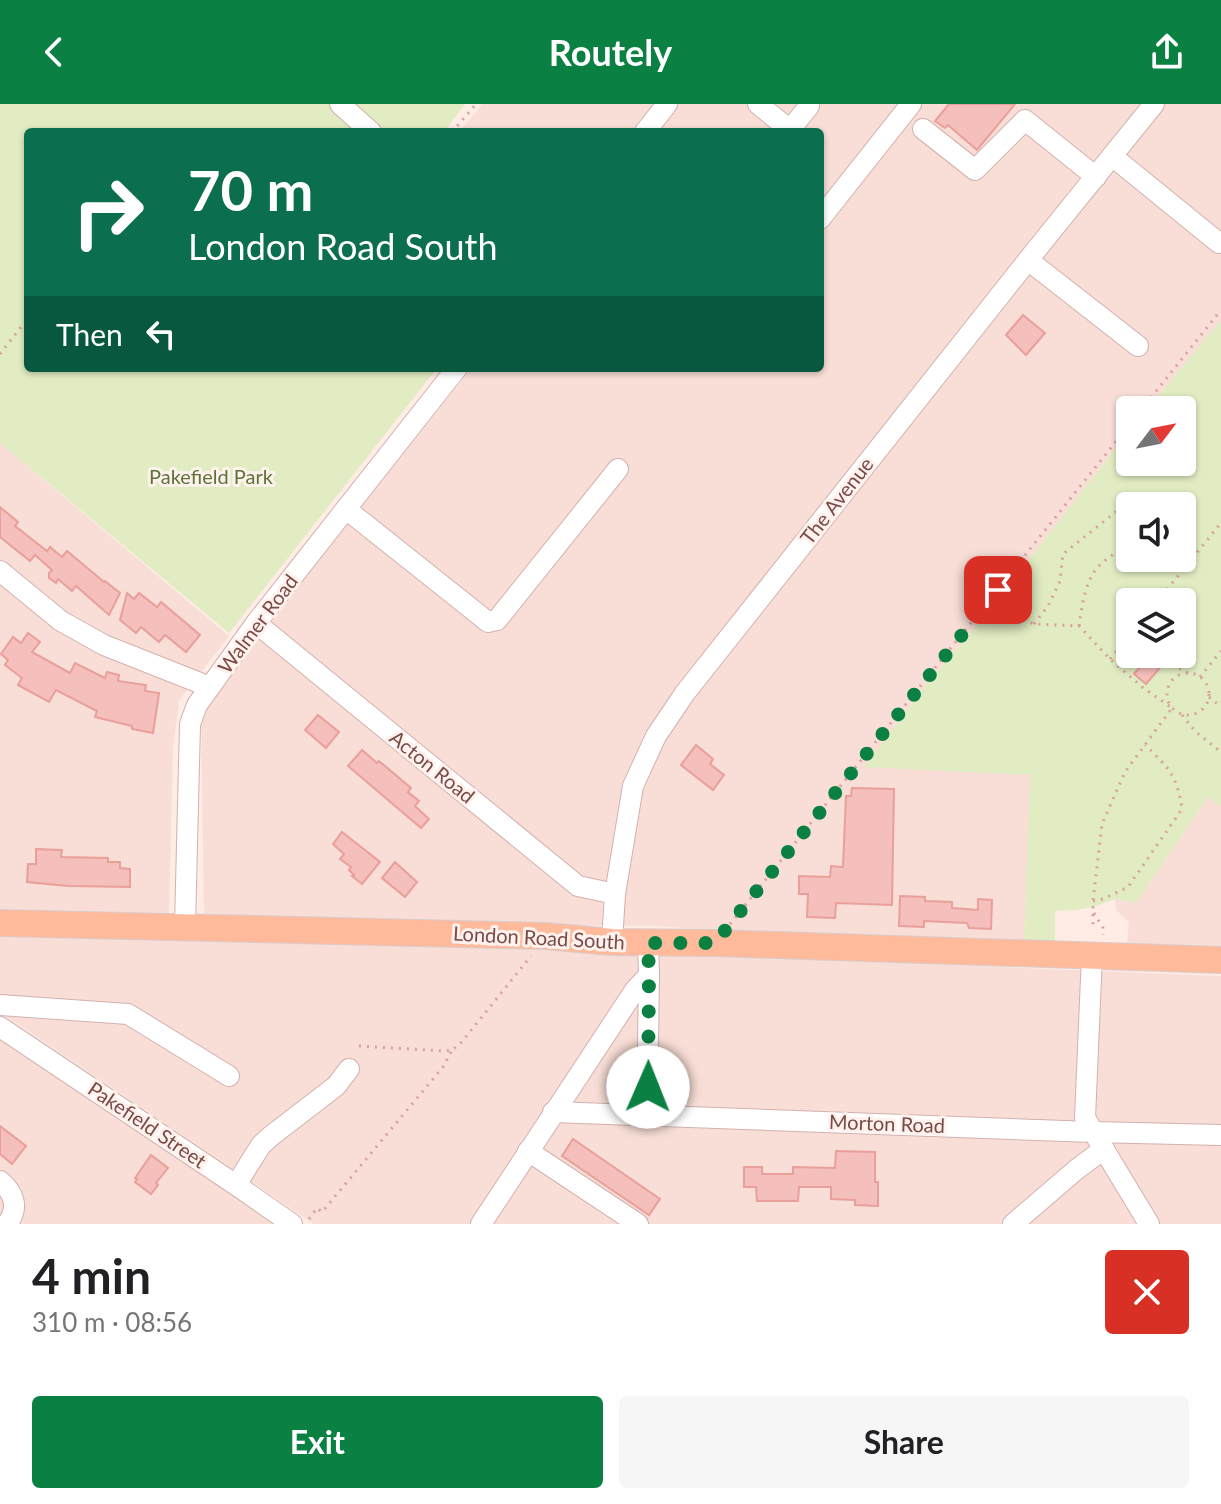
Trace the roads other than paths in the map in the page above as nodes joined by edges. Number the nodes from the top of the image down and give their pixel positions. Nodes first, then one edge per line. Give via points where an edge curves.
1 (340, 104) edge
2 (667, 104) edge
3 (758, 104) edge
4 (911, 104) edge
5 (1154, 104) edge
6 (809, 106) dead end
7 (367, 128) edge
8 (648, 128) edge
9 (788, 128) edge
10 (792, 128) edge
11 (923, 129) dead end
12 (1112, 156) junction
13 (1096, 177) junction
14 (824, 214) edge
15 (1219, 243) dead end
16 (1028, 260) junction
17 (1138, 346) dead end
18 (454, 372) edge
19 (618, 469) dead end
20 (346, 509) junction
21 (0, 571) edge
22 (256, 623) junction
23 (210, 687) junction
24 (615, 894) junction
25 (0, 923) edge
26 (185, 926) junction
27 (612, 942) junction
28 (648, 943) junction
29 (1092, 955) junction
30 (1221, 960) edge
31 (649, 975) junction
32 (0, 1005) edge
33 (0, 1027) edge
34 (349, 1069) dead end
35 (229, 1076) dead end
36 (553, 1112) junction
37 (647, 1116) junction
38 (1221, 1135) edge
39 (1099, 1141) junction
40 (528, 1151) junction
41 (0, 1181) edge
42 (236, 1185) junction
43 (282, 1221) edge
44 (7, 1224) edge
45 (481, 1224) edge
46 (638, 1224) edge
47 (1013, 1224) edge
48 (1149, 1224) edge

1 - 7 street
2 - 8 street
3 - 9 street
4 - 14 street
5 - 12 street, The Avenue
6 - 10 street
11 - 13 street via 975,170 1025,120
12 - 13 street, The Avenue
12 - 15 street
13 - 16 street, The Avenue
16 - 17 street
16 - 24 street, The Avenue via 656,736 633,786
18 - 20 street, Walmer Road
19 - 20 street via 497,620 488,622
20 - 22 street, Walmer Road
21 - 23 street via 82,633
22 - 23 street, Walmer Road
22 - 24 street, Acton Road via 578,886
23 - 26 street, Walmer Road via 190,724
24 - 27 street, The Avenue
25 - 26 main road, London Road South
26 - 27 main road, London Road South
27 - 28 main road, London Road South
28 - 29 main road, London Road South
28 - 31 street
29 - 30 main road, London Road South
29 - 39 street via 1085,1118
31 - 36 street
31 - 37 street
32 - 35 street via 128,1014
33 - 42 street, Pakefield Street
34 - 42 street via 336,1086 311,1094 261,1145
36 - 37 street, Morton Road
36 - 40 street
37 - 39 street, Morton Road
38 - 39 street, Morton Road
39 - 47 street via 1077,1169
39 - 48 street
40 - 45 street
40 - 46 street
41 - 44 street via 15,1208
42 - 43 street, Pakefield Street

